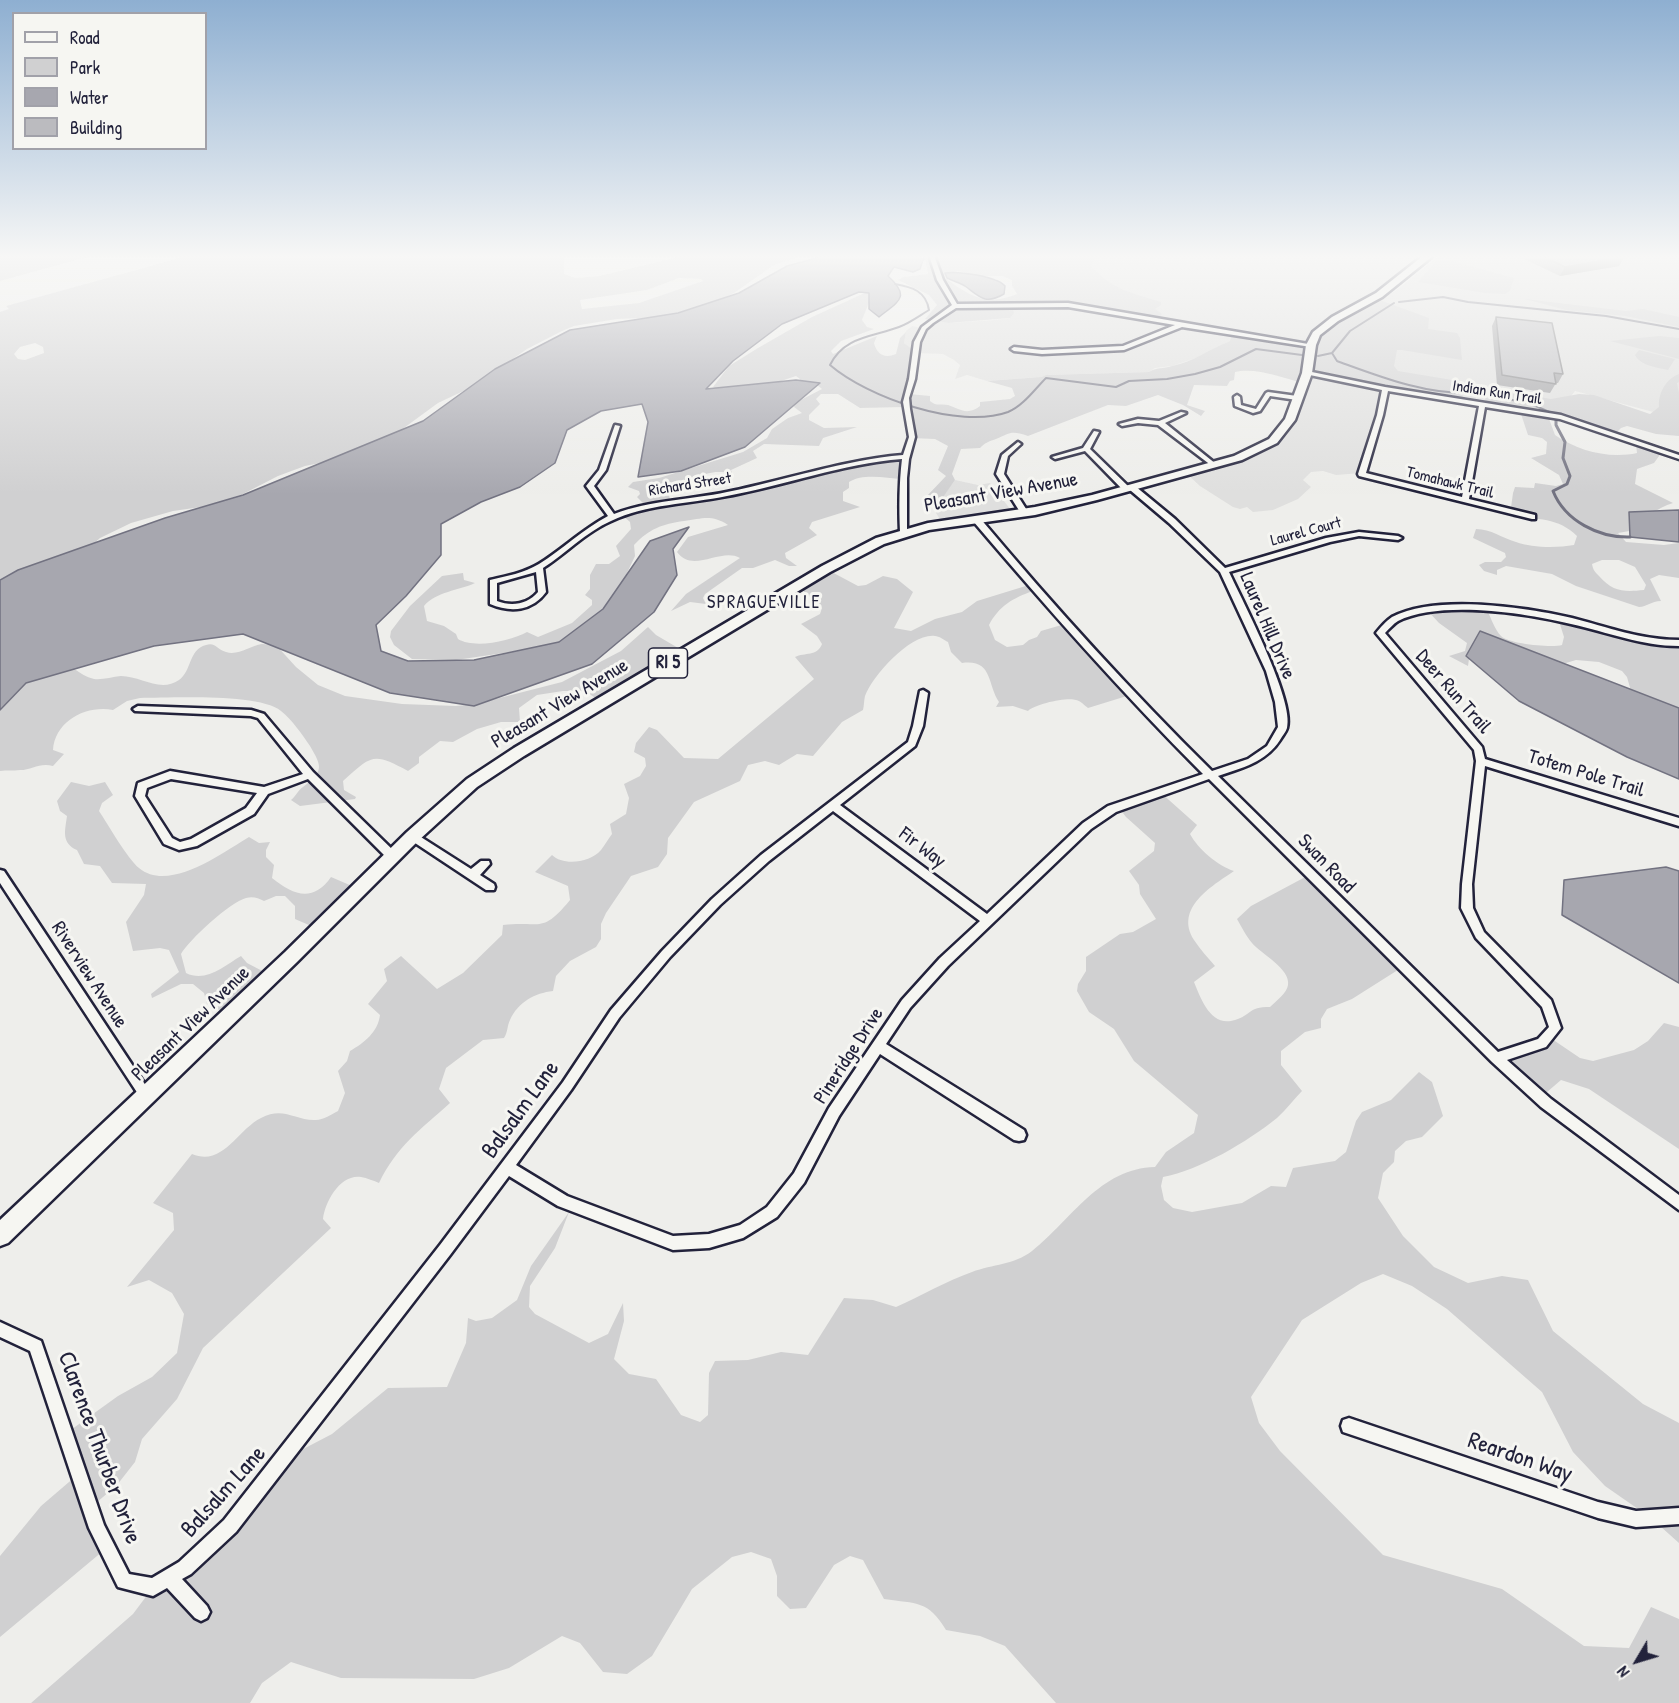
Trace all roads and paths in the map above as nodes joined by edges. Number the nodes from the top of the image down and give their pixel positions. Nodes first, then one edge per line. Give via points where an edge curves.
1 (919, 334) edge
2 (1158, 334) edge
3 (1243, 334) edge
4 (1316, 334) edge
5 (1311, 345) junction
6 (1014, 349) dead end
7 (1307, 373) junction
8 (1385, 389) junction
9 (1237, 397) dead end
10 (1297, 398) junction
11 (1482, 405) junction
12 (1183, 413) dead end
13 (1160, 423) junction
14 (1122, 424) dead end
15 (617, 426) dead end
16 (1096, 432) dead end
17 (1018, 444) dead end
18 (1086, 449) junction
19 (906, 457) junction
20 (1055, 457) dead end
21 (1679, 457) edge
22 (1214, 465) junction
23 (1130, 489) junction
24 (1465, 500) junction
25 (1024, 512) junction
26 (613, 517) junction
27 (1532, 517) dead end
28 (976, 519) junction
29 (904, 532) junction
30 (1398, 538) dead end
31 (539, 567) junction
32 (1224, 571) junction
33 (1679, 643) edge
34 (923, 693) dead end
35 (138, 709) dead end
36 (1481, 760) junction
37 (1210, 774) junction
38 (310, 775) junction
39 (264, 791) junction
40 (834, 806) junction
41 (1679, 822) edge
42 (413, 836) junction
43 (393, 857) junction
44 (485, 864) dead end
45 (0, 874) edge
46 (472, 875) junction
47 (490, 887) dead end
48 (987, 920) junction
49 (878, 1046) junction
50 (1496, 1058) junction
51 (146, 1096) junction
52 (1019, 1135) dead end
53 (507, 1167) junction
54 (1679, 1203) edge
55 (0, 1235) edge
56 (0, 1329) edge
57 (1349, 1426) dead end
58 (1679, 1516) edge
59 (168, 1578) junction
60 (201, 1612) dead end

1 - 19 street via 906,402 912,437
2 - 6 street via 1124,348 1042,352
3 - 5 street
4 - 5 main road
5 - 7 main road, Pleasant View Avenue / RI 5
7 - 8 street, Indian Run Trail
7 - 10 main road, Pleasant View Avenue / RI 5
8 - 11 street, Indian Run Trail
8 - 24 street, Tomahawk Trail via 1362,474
9 - 10 street via 1238,406 1253,411 1268,394
10 - 22 main road, Pleasant View Avenue / RI 5 via 1290,420 1273,441
11 - 21 street, Indian Run Trail via 1561,417
11 - 24 street
12 - 13 street
13 - 14 street
13 - 22 street
15 - 26 street via 602,470 590,486
16 - 18 street
17 - 25 street via 1005,455 1000,474
18 - 20 street
18 - 23 street, Laurel Hill Drive
19 - 26 street, Richard Street via 866,460 726,494 638,508
19 - 29 street
22 - 23 main road, Pleasant View Avenue / RI 5
23 - 25 main road, Pleasant View Avenue / RI 5
23 - 32 street, Laurel Hill Drive via 1172,521
24 - 27 street, Tomahawk Trail
25 - 28 main road, Pleasant View Avenue / RI 5
26 - 31 street, Richard Street via 588,530
28 - 29 main road, Pleasant View Avenue / RI 5
28 - 37 street, Swan Road via 1040,595
29 - 42 main road, Pleasant View Avenue / RI 5 via 826,569 528,746 472,783
30 - 32 street, Laurel Court via 1359,534
31 - 31 street, Richard Street via 542,592 528,605 493,602 493,582
32 - 37 street, Laurel Hill Drive via 1270,671 1283,728 1270,748 1251,761
33 - 36 street, Deer Run Trail via 1558,618 1458,607 1404,614 1384,625 1380,633 1387,644 1479,749
34 - 40 street, Balsalm Lane via 912,744
35 - 38 street via 261,716
36 - 41 street, Totem Pole Trail
36 - 50 street, Deer Run Trail via 1467,908 1480,935 1547,1004 1555,1028 1542,1043
37 - 48 street, Pineridge Drive via 1112,809 1087,826
37 - 50 street, Swan Road
38 - 39 street
38 - 43 street
39 - 39 street via 250,811 193,843 179,846 168,841 140,796 142,786 170,775
40 - 48 street, Fir Way
40 - 53 street, Balsalm Lane via 765,858 666,954 615,1014
42 - 43 main road, Pleasant View Avenue / RI 5
42 - 46 street
43 - 51 main road, Pleasant View Avenue / RI 5
44 - 46 street
45 - 51 street, Riverview Avenue
46 - 47 street
48 - 49 street, Pineridge Drive via 906,1004
49 - 52 street
49 - 53 street, Pineridge Drive via 834,1112 799,1178 772,1212 743,1231 710,1241 672,1243 563,1201
50 - 54 street, Swan Road via 1546,1103
51 - 55 main road, Pleasant View Avenue / RI 5
53 - 59 street, Balsalm Lane via 231,1526 185,1568
56 - 59 street, Clarence Thurber Drive via 36,1346 97,1528 124,1581 153,1587
57 - 58 street, Reardon Way via 1598,1510 1636,1519
59 - 60 street

